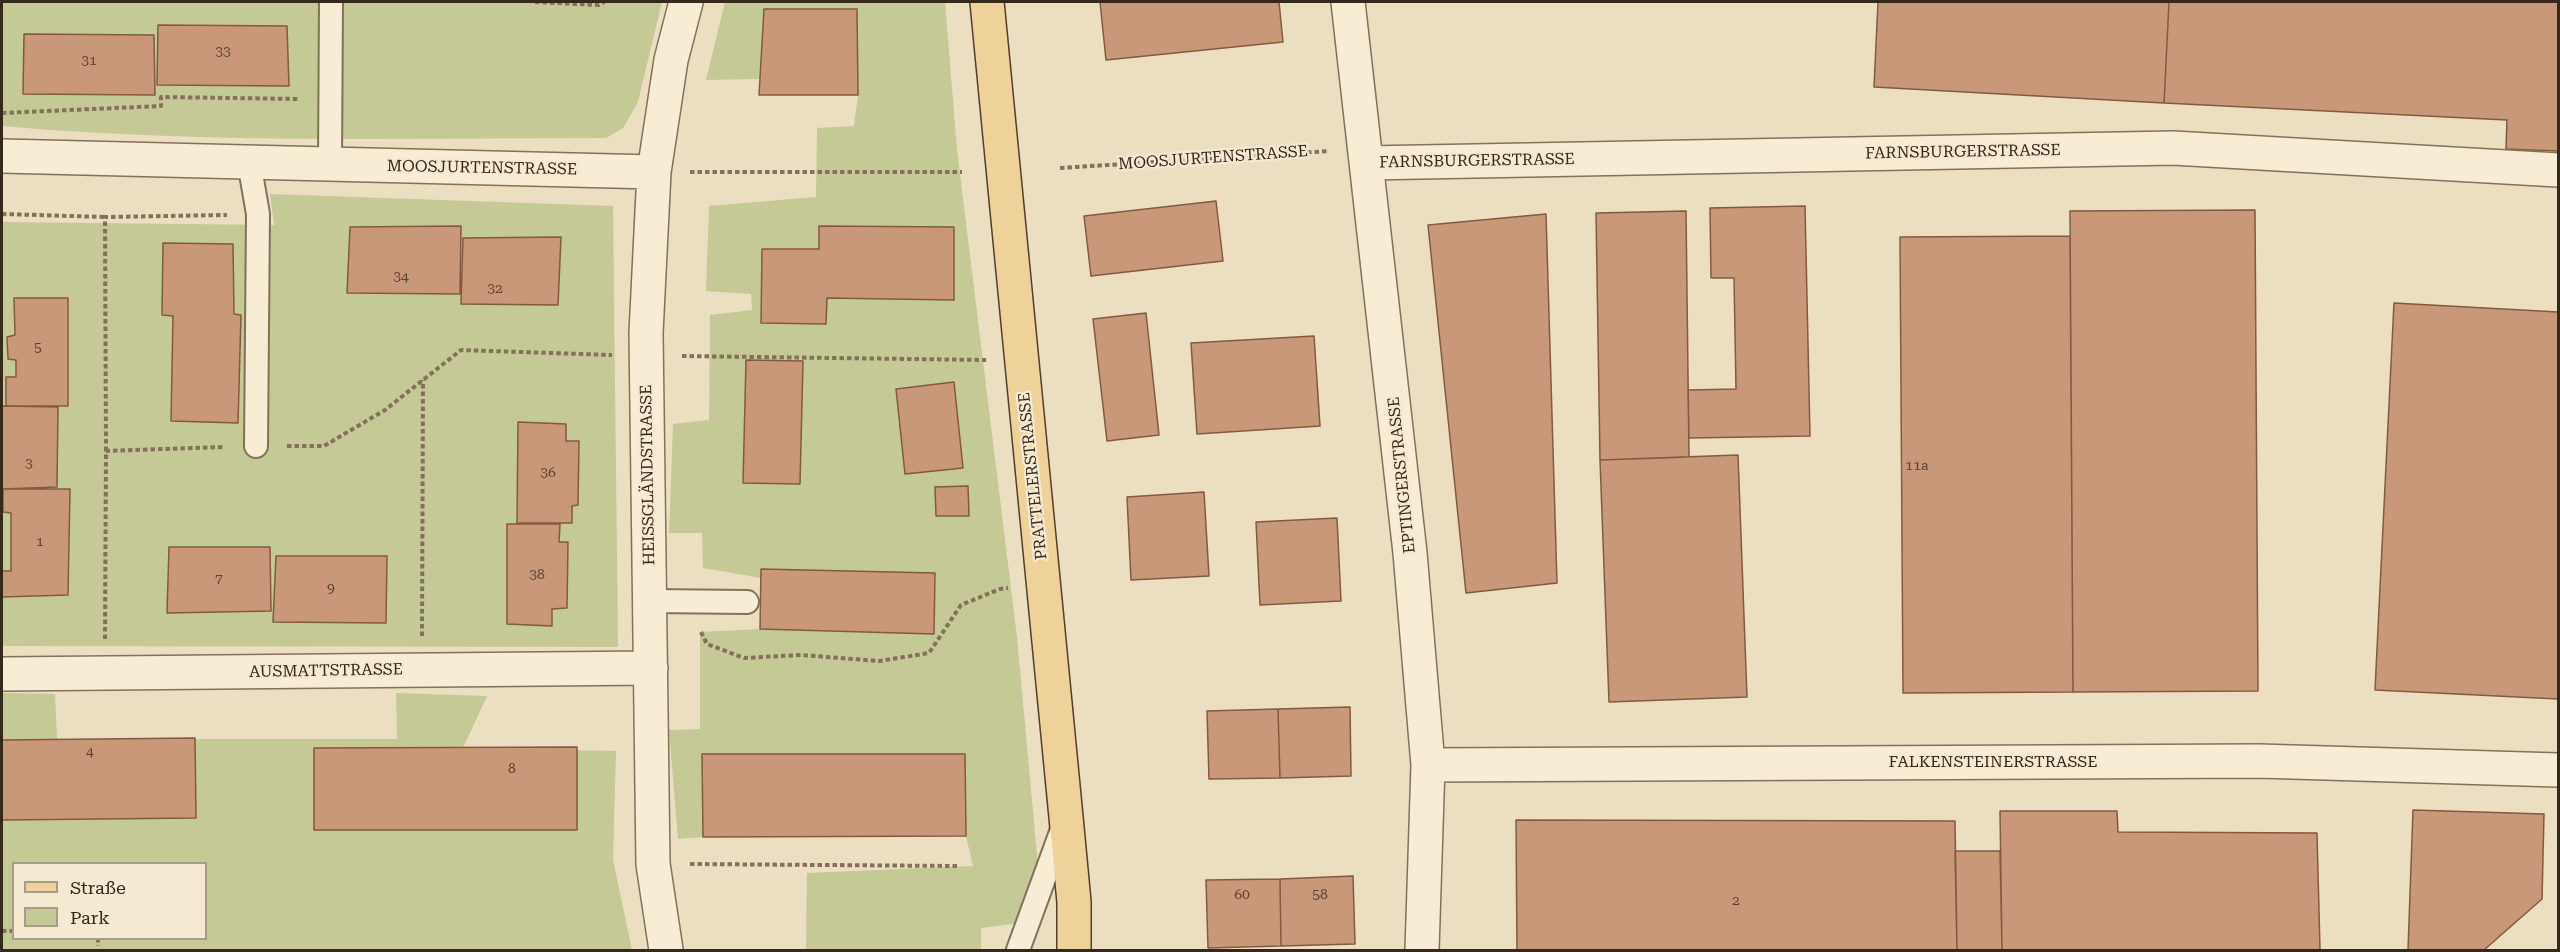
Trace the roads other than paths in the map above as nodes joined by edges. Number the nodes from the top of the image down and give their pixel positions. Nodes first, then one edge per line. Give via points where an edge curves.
1 (331, 2) edge
2 (686, 2) edge
3 (987, 2) edge
4 (1348, 2) edge
5 (2, 156) edge
6 (1366, 156) junction
7 (249, 162) junction
8 (330, 164) junction
9 (2559, 170) edge
10 (654, 172) junction
11 (256, 446) road end
12 (650, 601) junction
13 (747, 603) dead end
14 (651, 668) junction
15 (2, 674) edge
16 (1428, 765) junction
17 (2559, 770) edge
18 (1066, 817) junction
19 (666, 951) edge
20 (1018, 951) edge
21 (1074, 951) edge
22 (1422, 951) edge

1 - 8 lane
2 - 10 street, HEISSGLÄNDSTRASSE via 671,60
3 - 18 main road, PRATTELERSTRASSE
4 - 6 street, EPTINGERSTRASSE
5 - 7 street, MOOSJURTENSTRASSE
6 - 9 street, FARNSBURGERSTRASSE via 2173,148
6 - 16 street, EPTINGERSTRASSE via 1410,553
7 - 8 street, MOOSJURTENSTRASSE
7 - 11 lane via 258,214
8 - 10 street, MOOSJURTENSTRASSE
10 - 12 street, HEISSGLÄNDSTRASSE via 646,356
12 - 13 lane
12 - 14 street, HEISSGLÄNDSTRASSE
14 - 15 street, AUSMATTSTRASSE
14 - 19 street, HEISSGLÄNDSTRASSE via 653,864
16 - 17 street, FALKENSTEINERSTRASSE via 2259,761
16 - 22 street, EPTINGERSTRASSE
18 - 20 lane
18 - 21 main road, PRATTELERSTRASSE

